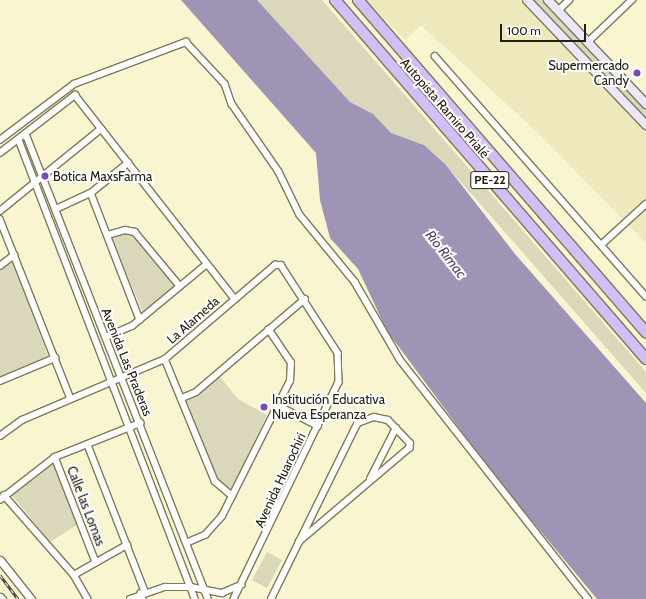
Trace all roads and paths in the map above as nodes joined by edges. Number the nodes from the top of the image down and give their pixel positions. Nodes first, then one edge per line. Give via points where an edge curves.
1 (335, 0) edge
2 (358, 0) edge
3 (527, 0) edge
4 (548, 0) edge
5 (569, 0) edge
6 (628, 1) edge
7 (558, 11) junction
8 (588, 42) junction
9 (436, 56) dead end
10 (646, 104) edge
11 (646, 125) edge
12 (101, 129) junction
13 (26, 134) junction
14 (0, 140) edge
15 (18, 140) junction
16 (0, 153) edge
17 (128, 163) junction
18 (43, 176) junction
19 (35, 182) junction
20 (91, 193) junction
21 (646, 204) edge
22 (56, 209) junction
23 (0, 211) edge
24 (0, 220) edge
25 (108, 235) junction
26 (601, 245) junction
27 (14, 254) junction
28 (207, 264) junction
29 (282, 265) joint
30 (0, 266) edge
31 (180, 286) junction
32 (646, 296) edge
33 (235, 298) junction
34 (305, 299) junction
35 (140, 320) junction
36 (269, 330) junction
37 (646, 333) edge
38 (106, 338) junction
39 (55, 358) junction
40 (165, 359) junction
41 (646, 359) edge
42 (122, 379) junction
43 (0, 381) edge
44 (113, 383) junction
45 (182, 398) junction
46 (71, 399) junction
47 (277, 405) junction
48 (140, 423) junction
49 (318, 426) junction
50 (130, 427) junction
51 (396, 428) junction
52 (0, 436) edge
53 (88, 444) junction
54 (55, 457) junction
55 (369, 483) junction
56 (232, 496) junction
57 (2, 498) edge
58 (299, 542) junction
59 (186, 543) junction
60 (127, 545) junction
61 (0, 560) edge
62 (96, 562) junction
63 (74, 575) junction
64 (242, 585) junction
65 (191, 587) junction
66 (204, 590) junction
67 (143, 594) edge
68 (31, 599) edge
69 (88, 599) edge
70 (130, 599) edge
71 (196, 599) edge
72 (208, 599) edge
73 (234, 599) edge
74 (271, 599) edge
75 (588, 599) edge

1 - 41 highway, Autopista Ramiro Prialé / PE-22
2 - 37 highway, Autopista Ramiro Prialé / PE-22
3 - 11 main road
4 - 7 main road
5 - 7 street
6 - 8 street
7 - 8 main road
8 - 10 main road
9 - 26 street
12 - 13 street via 75,95
12 - 17 street
12 - 18 street
13 - 15 street
13 - 18 street, Avenida Las Praderas
14 - 75 street via 74,84 186,42 225,84 232,104 279,172 300,215 355,282 401,361
15 - 16 street
15 - 19 street, Avenida Las Praderas
17 - 20 street
17 - 28 street
18 - 19 street
18 - 22 street, Avenida Las Praderas
19 - 23 street
19 - 44 street, Avenida Las Praderas
20 - 22 street
20 - 25 street
21 - 26 street
22 - 38 street, Avenida Las Praderas
24 - 27 street
25 - 31 street via 125,230 135,232
25 - 35 street
26 - 32 street
27 - 30 street
27 - 39 street
28 - 31 street
28 - 33 street
29 - 33 street, La Alameda via 276,265
29 - 34 street, Avenida Huarochiri
31 - 35 street
33 - 40 street, La Alameda
34 - 36 street
34 - 49 street, Avenida Huarochiri via 338,354 339,382
35 - 38 street
36 - 45 street via 196,392
36 - 47 street via 293,370
38 - 42 street, Avenida Las Praderas
39 - 43 street
39 - 46 street
40 - 42 street, La Alameda
40 - 45 street
42 - 44 street, La Alameda
42 - 48 street, Avenida Las Praderas
44 - 46 street, La Alameda
44 - 50 street, Avenida Las Praderas
45 - 56 street via 215,481
46 - 52 street, La Alameda via 22,420
47 - 49 street
47 - 56 street
48 - 50 street
48 - 59 street, Avenida Las Praderas
49 - 64 street, Avenida Huarochiri
50 - 53 street
50 - 65 street, Avenida Las Praderas
51 - 55 street
51 - 55 street via 410,446
51 - 58 street via 381,418 358,423
53 - 54 street
53 - 60 street
54 - 57 street
54 - 62 street, Calle las Lomas
55 - 58 street
56 - 59 street via 214,528
57 - 63 street
58 - 74 street
59 - 66 street, Avenida Las Praderas
60 - 62 street
60 - 67 street
61 - 68 street
62 - 63 street
63 - 69 street
64 - 66 street via 226,593
64 - 73 street, Avenida Huarochiri
65 - 66 street
65 - 67 street
65 - 71 street, Avenida Las Praderas
66 - 72 street, Avenida Las Praderas
67 - 70 street

